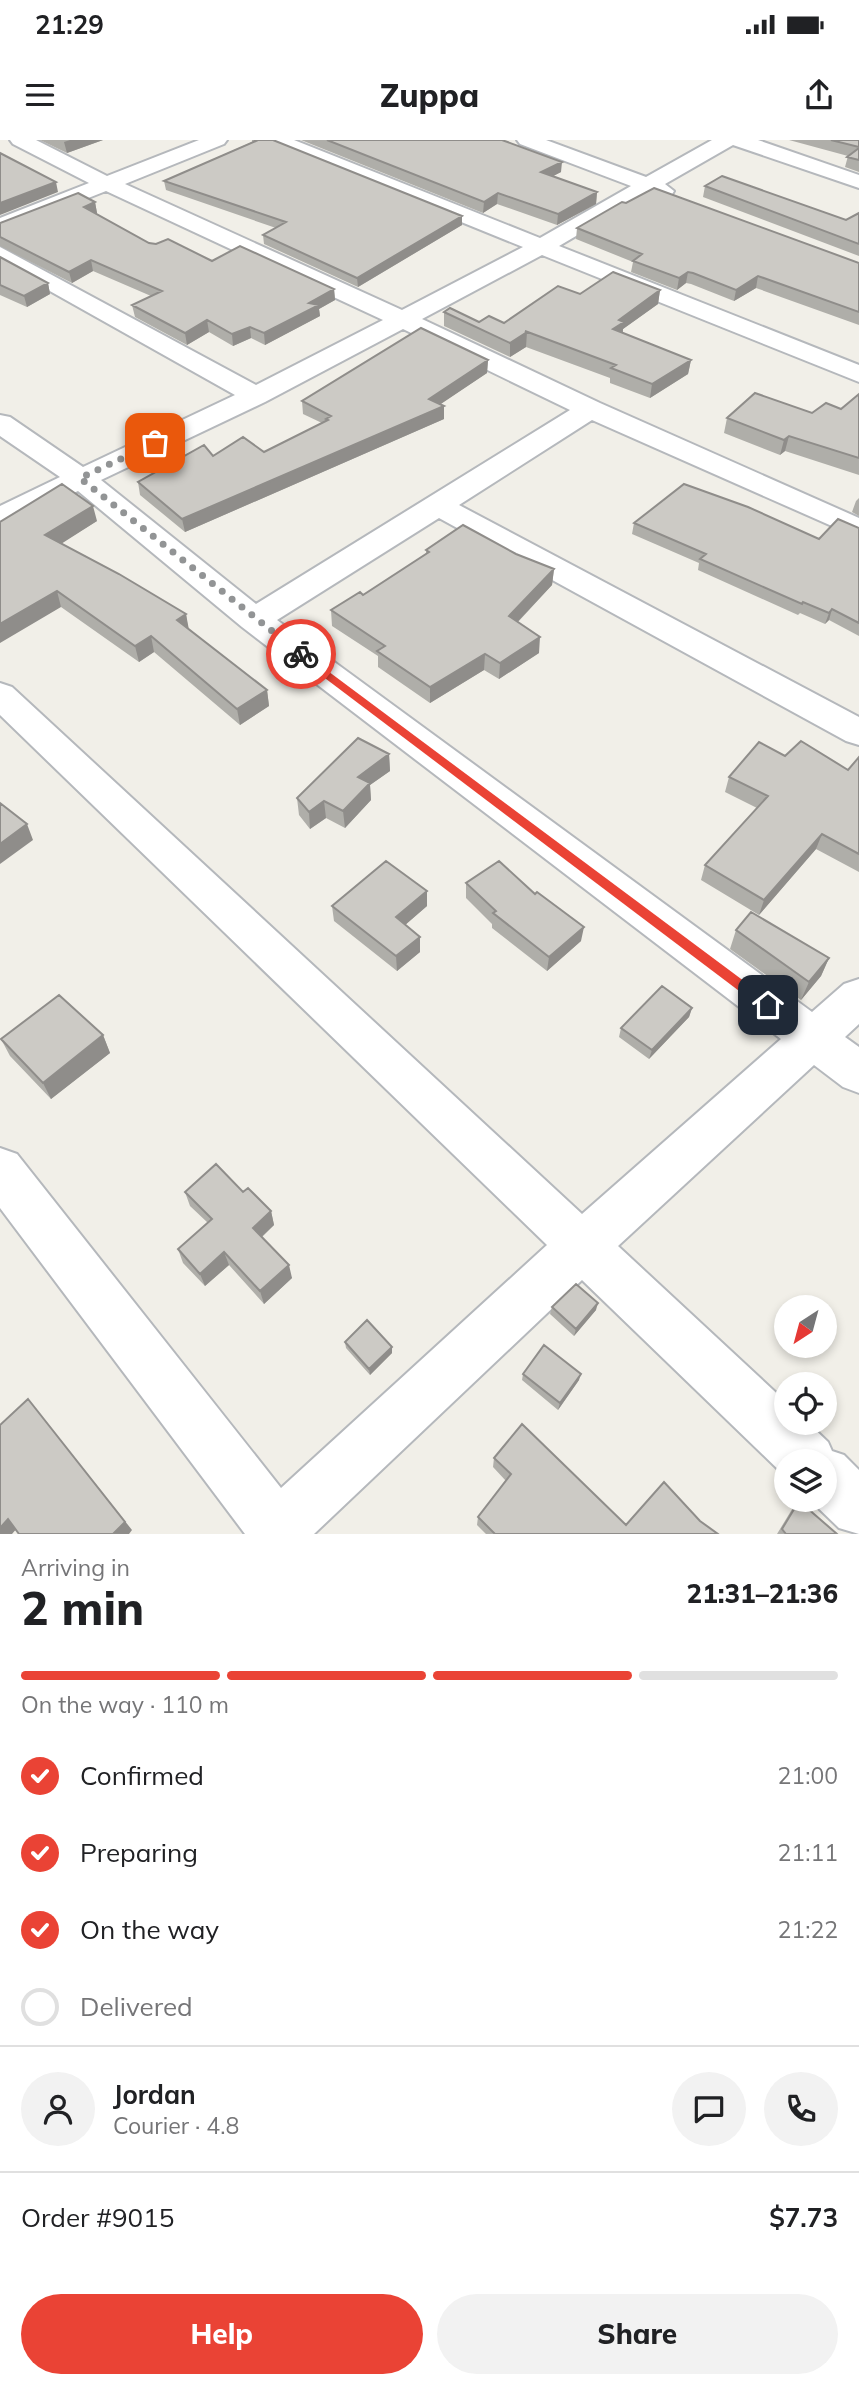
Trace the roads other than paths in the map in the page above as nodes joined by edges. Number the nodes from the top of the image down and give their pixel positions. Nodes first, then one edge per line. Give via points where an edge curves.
1 (20, 140) edge
2 (217, 140) edge
3 (276, 140) edge
4 (527, 140) edge
5 (727, 140) edge
6 (739, 140) edge
7 (859, 182) edge
8 (105, 183) junction
9 (648, 185) junction
10 (685, 200) edge
11 (0, 226) edge
12 (542, 246) junction
13 (0, 254) edge
14 (404, 320) junction
15 (859, 374) edge
16 (256, 397) junction
17 (590, 409) junction
18 (0, 423) edge
19 (80, 478) junction
20 (438, 506) junction
21 (0, 517) edge
22 (859, 529) edge
23 (254, 619) junction
24 (0, 695) edge
25 (859, 732) edge
26 (859, 997) edge
27 (812, 1039) junction
28 (859, 1073) edge
29 (0, 1170) edge
30 (581, 1247) junction
31 (796, 1449) edge
32 (837, 1487) edge
33 (859, 1508) edge
34 (278, 1533) edge

1 - 8 street
2 - 8 street
3 - 12 street
4 - 9 street
5 - 9 street
6 - 7 street
8 - 11 street
8 - 14 street
9 - 10 street
9 - 12 street
12 - 14 street
12 - 15 street
13 - 16 street
14 - 16 street
14 - 17 street
16 - 19 street
17 - 20 street
17 - 22 street
18 - 19 street
19 - 21 street
19 - 23 street
20 - 23 street
20 - 25 street
23 - 27 street
24 - 30 street
26 - 27 street
27 - 28 street
27 - 30 street
29 - 34 street
30 - 31 street
30 - 34 street
32 - 33 street

